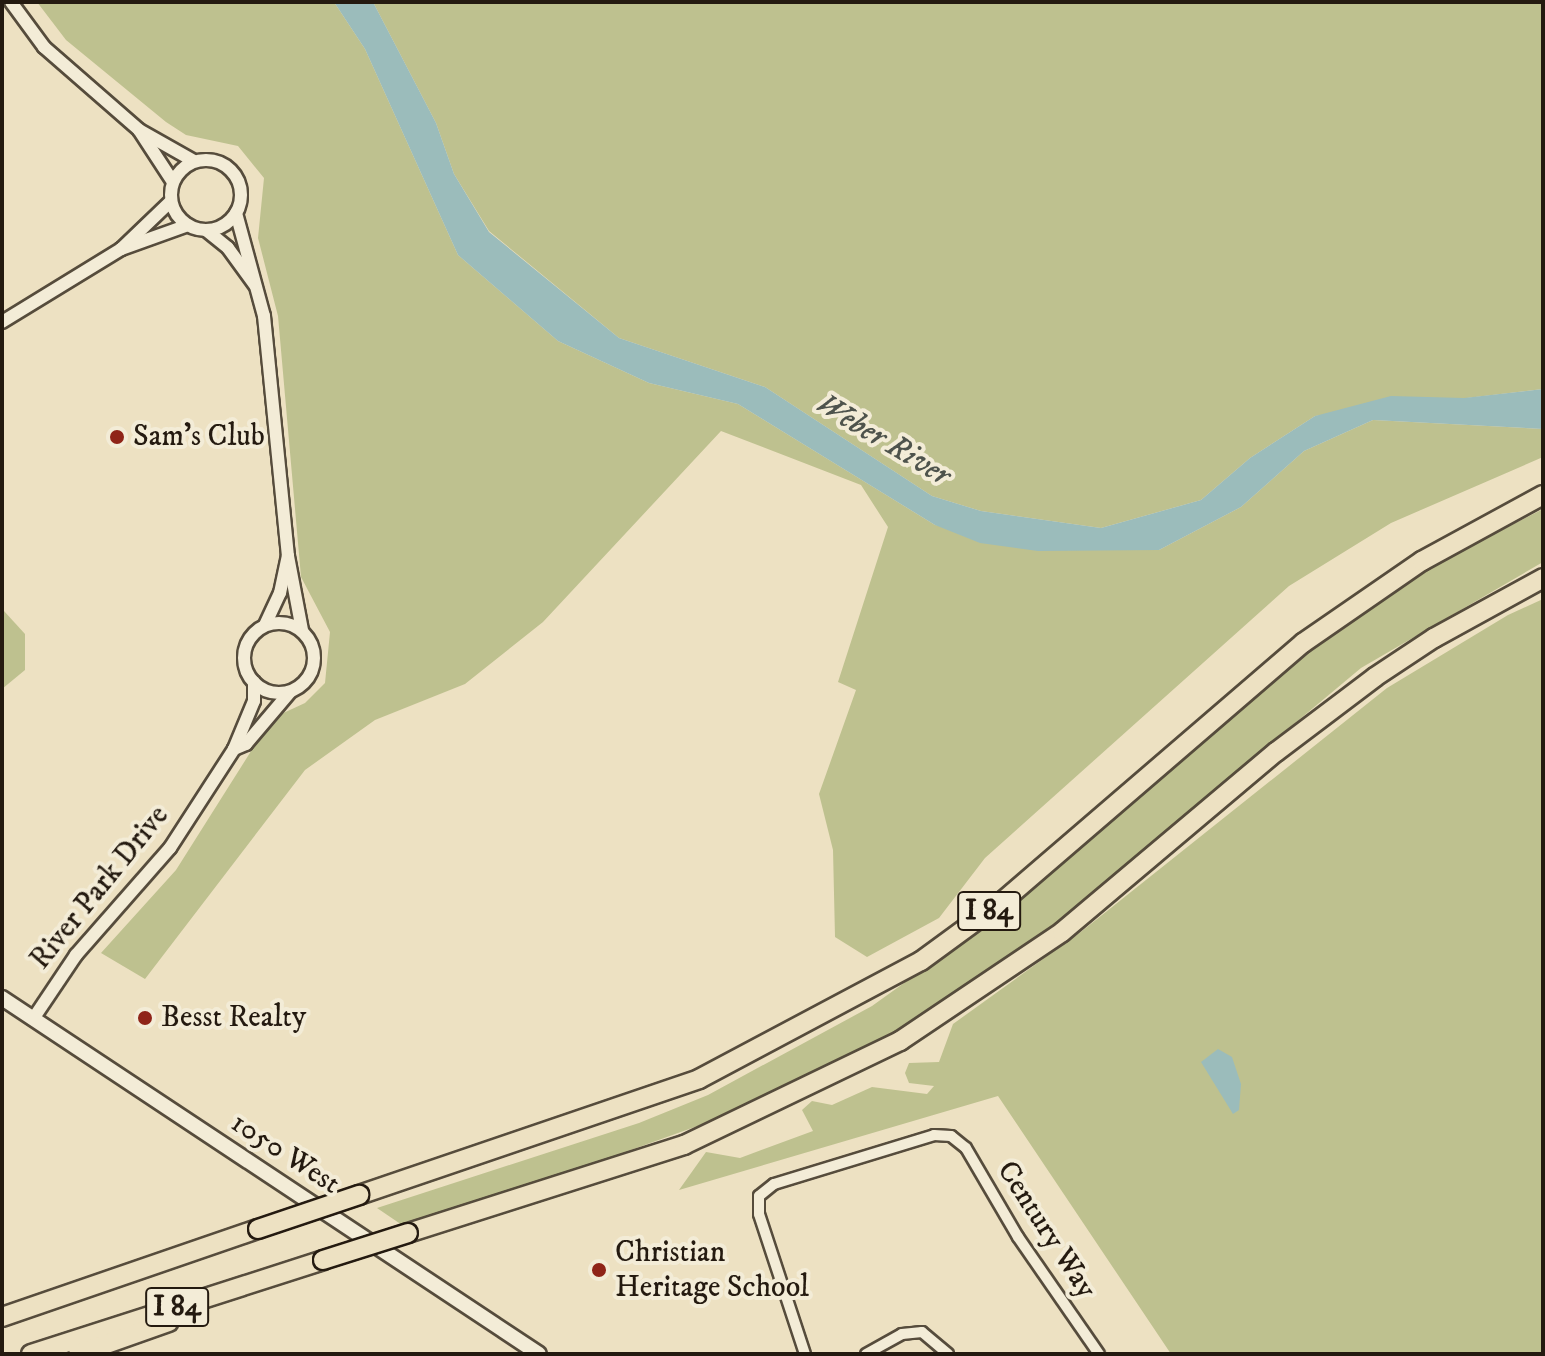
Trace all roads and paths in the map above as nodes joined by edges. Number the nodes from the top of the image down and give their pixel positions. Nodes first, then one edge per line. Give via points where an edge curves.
1 (11, 2) edge
2 (139, 130) junction
3 (194, 161) junction
4 (173, 182) junction
5 (171, 201) junction
6 (236, 213) junction
7 (188, 225) junction
8 (206, 230) junction
9 (121, 249) junction
10 (255, 285) junction
11 (2, 322) edge
12 (1543, 495) edge
13 (288, 556) junction
14 (1543, 578) edge
15 (265, 625) junction
16 (302, 630) junction
17 (254, 682) junction
18 (291, 691) junction
19 (234, 749) junction
20 (2, 998) edge
21 (33, 1019) junction
22 (323, 1260) junction
23 (7, 1314) edge
24 (31, 1354) edge
25 (78, 1354) edge
26 (539, 1354) edge
27 (805, 1354) edge
28 (866, 1354) edge
29 (948, 1354) edge
30 (1099, 1354) edge

1 - 2 street via 44,47
2 - 3 street
2 - 4 street
3 - 4 street
3 - 6 street via 222,163 236,176 242,194
4 - 5 street
5 - 7 street
5 - 9 street
6 - 8 street via 223,226
6 - 10 street
7 - 8 street
7 - 9 street
8 - 10 street via 228,248
9 - 11 street
10 - 13 street via 264,316
12 - 23 highway, I 84, bridge via 1422,561 1303,643 1003,901 921,961 699,1079
13 - 15 street via 280,593
13 - 16 street
14 - 22 highway, I 84, bridge via 1375,677 1276,752 1062,932 900,1041 684,1145
15 - 16 street via 284,622
15 - 17 street via 245,647 245,665
16 - 18 street via 315,658 308,679
17 - 18 street via 271,692
17 - 19 street, River Park Drive via 254,701
18 - 19 street, River Park Drive
19 - 21 street, River Park Drive via 154,871 76,955
20 - 21 main road, 1050 West
21 - 26 main road, 1050 West
22 - 24 highway, I 84
22 - 25 highway via 275,1285
27 - 30 street, Century Way via 759,1214 759,1196 789,1180 934,1135 951,1136 966,1148 1018,1237
28 - 29 street via 902,1334 922,1332

